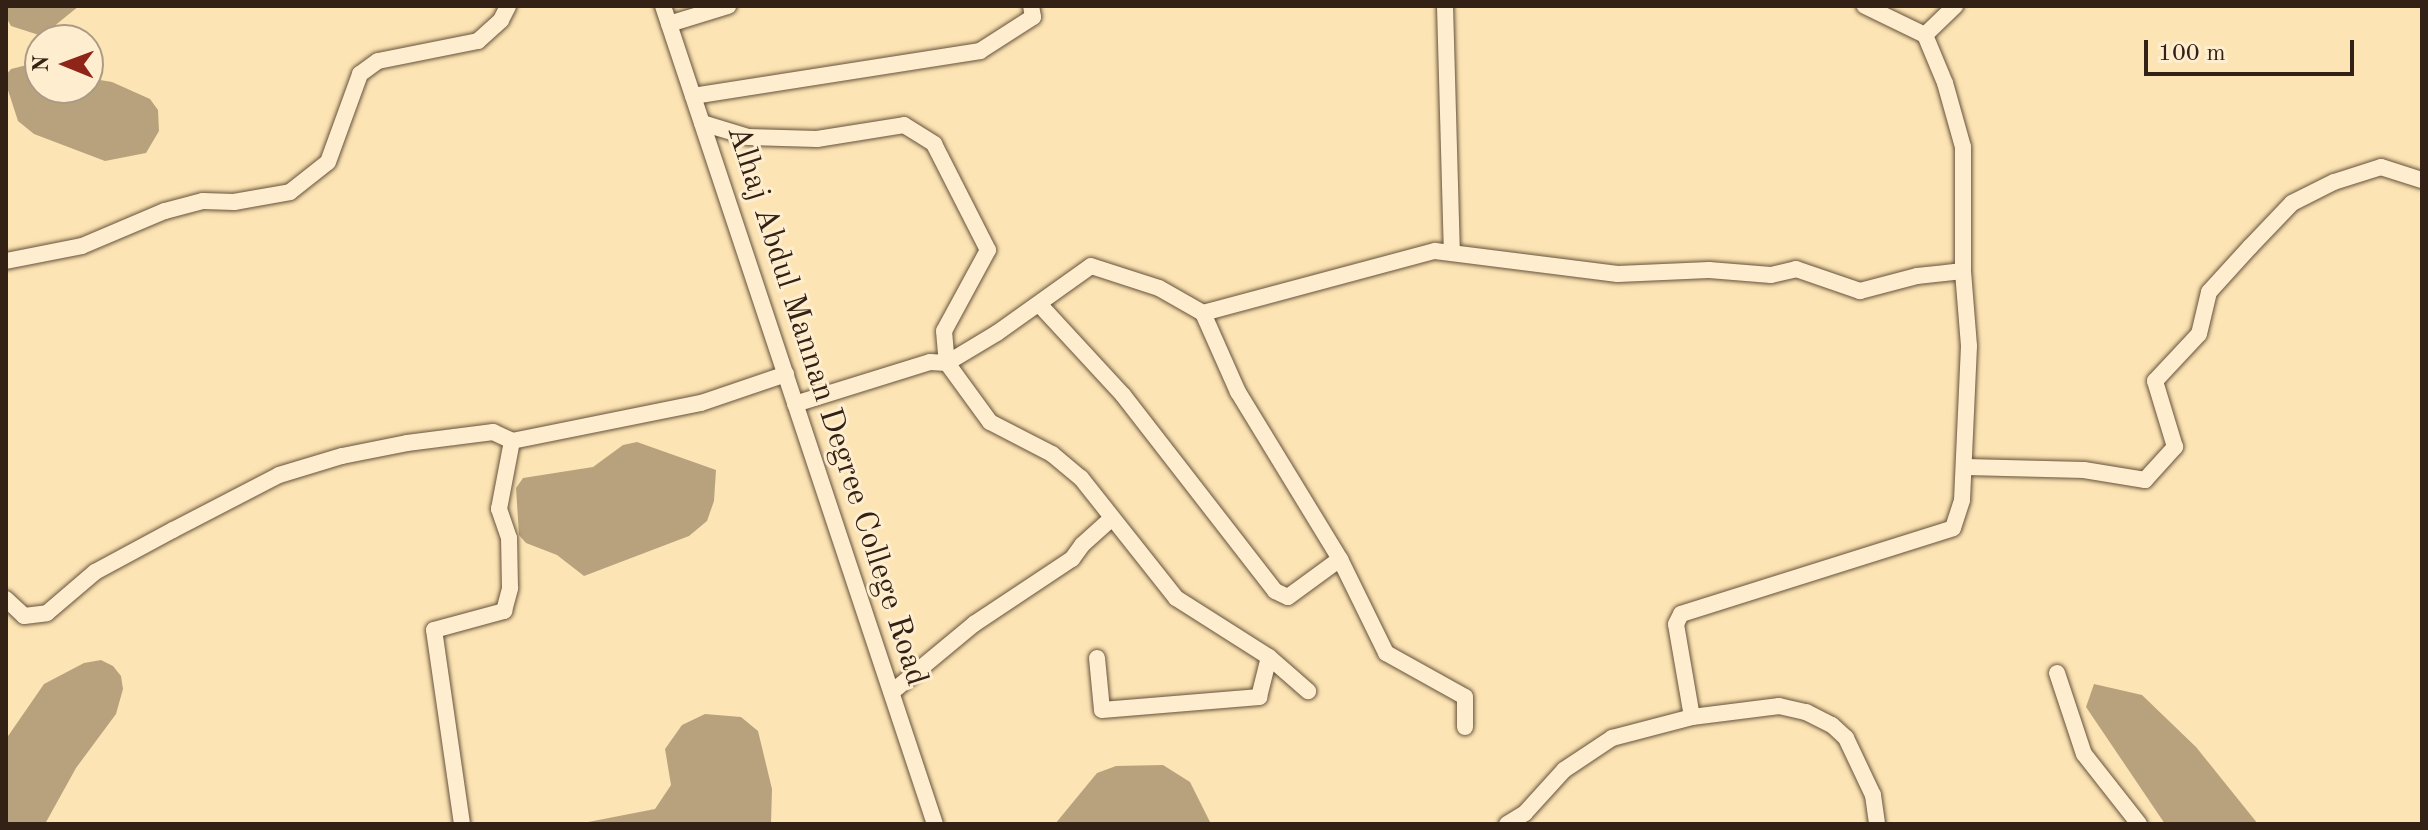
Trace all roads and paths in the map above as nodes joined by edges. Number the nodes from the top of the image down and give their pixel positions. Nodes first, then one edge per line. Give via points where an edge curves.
1 (508, 6) edge
2 (663, 6) edge
3 (728, 6) edge
4 (1031, 6) edge
5 (1445, 6) edge
6 (1865, 6) edge
7 (1955, 6) edge
8 (669, 24) junction
9 (1925, 35) junction
10 (693, 96) junction
11 (702, 123) junction
12 (2422, 180) edge
13 (1452, 252) junction
14 (6, 261) edge
15 (1963, 271) junction
16 (1039, 304) junction
17 (1203, 313) junction
18 (947, 363) junction
19 (786, 374) junction
20 (795, 404) junction
21 (512, 441) junction
22 (1966, 467) junction
23 (1112, 518) junction
24 (1340, 559) junction
25 (6, 599) edge
26 (1269, 657) junction
27 (1097, 658) dead end
28 (2057, 673) dead end
29 (1308, 691) dead end
30 (892, 692) junction
31 (1692, 717) junction
32 (1465, 727) dead end
33 (462, 824) edge
34 (935, 824) edge
35 (1507, 824) edge
36 (1877, 824) edge
37 (2139, 824) edge

1 - 14 street via 478,41 378,61 360,74 328,162 290,192 234,202 203,201 82,246
2 - 8 street, Alhaj Abdul Mannan Degree College Road
3 - 8 street
4 - 10 street via 1033,17 980,51
5 - 13 street
6 - 9 street
7 - 9 street
8 - 10 street, Alhaj Abdul Mannan Degree College Road
9 - 15 street via 1963,147
10 - 11 street, Alhaj Abdul Mannan Degree College Road
11 - 18 street via 748,137 817,139 904,125 934,144 988,250 944,331
11 - 19 street, Alhaj Abdul Mannan Degree College Road
12 - 22 street via 2381,167 2334,182 2292,203 2250,247 2209,292 2199,334 2155,381 2175,447 2145,480 2084,470
13 - 15 street via 1618,274 1709,270 1771,275 1796,269 1860,291
13 - 17 street via 1435,251
15 - 22 street via 1969,346
16 - 17 street via 1091,266 1159,288
16 - 18 street
16 - 24 street via 1123,395 1275,591 1288,597
17 - 24 street via 1238,392
18 - 20 street via 930,362
18 - 23 street via 990,422 1052,454 1081,478
19 - 20 street, Alhaj Abdul Mannan Degree College Road
19 - 21 street via 701,403
20 - 30 street, Alhaj Abdul Mannan Degree College Road
21 - 25 street via 493,432 407,443 279,475 95,572 47,613 24,616
21 - 33 street via 499,509 509,538 510,588 504,611 434,630
22 - 31 street via 1953,528 1681,614 1676,624
23 - 26 street via 1176,598
23 - 30 street via 1072,559 974,624
24 - 32 street via 1386,653 1465,697
26 - 27 street via 1259,697 1102,710
26 - 29 street
28 - 37 street via 2084,754
30 - 34 street, Alhaj Abdul Mannan Degree College Road
31 - 35 street via 1612,738 1564,770 1525,813
31 - 36 street via 1779,706 1832,725 1862,766

